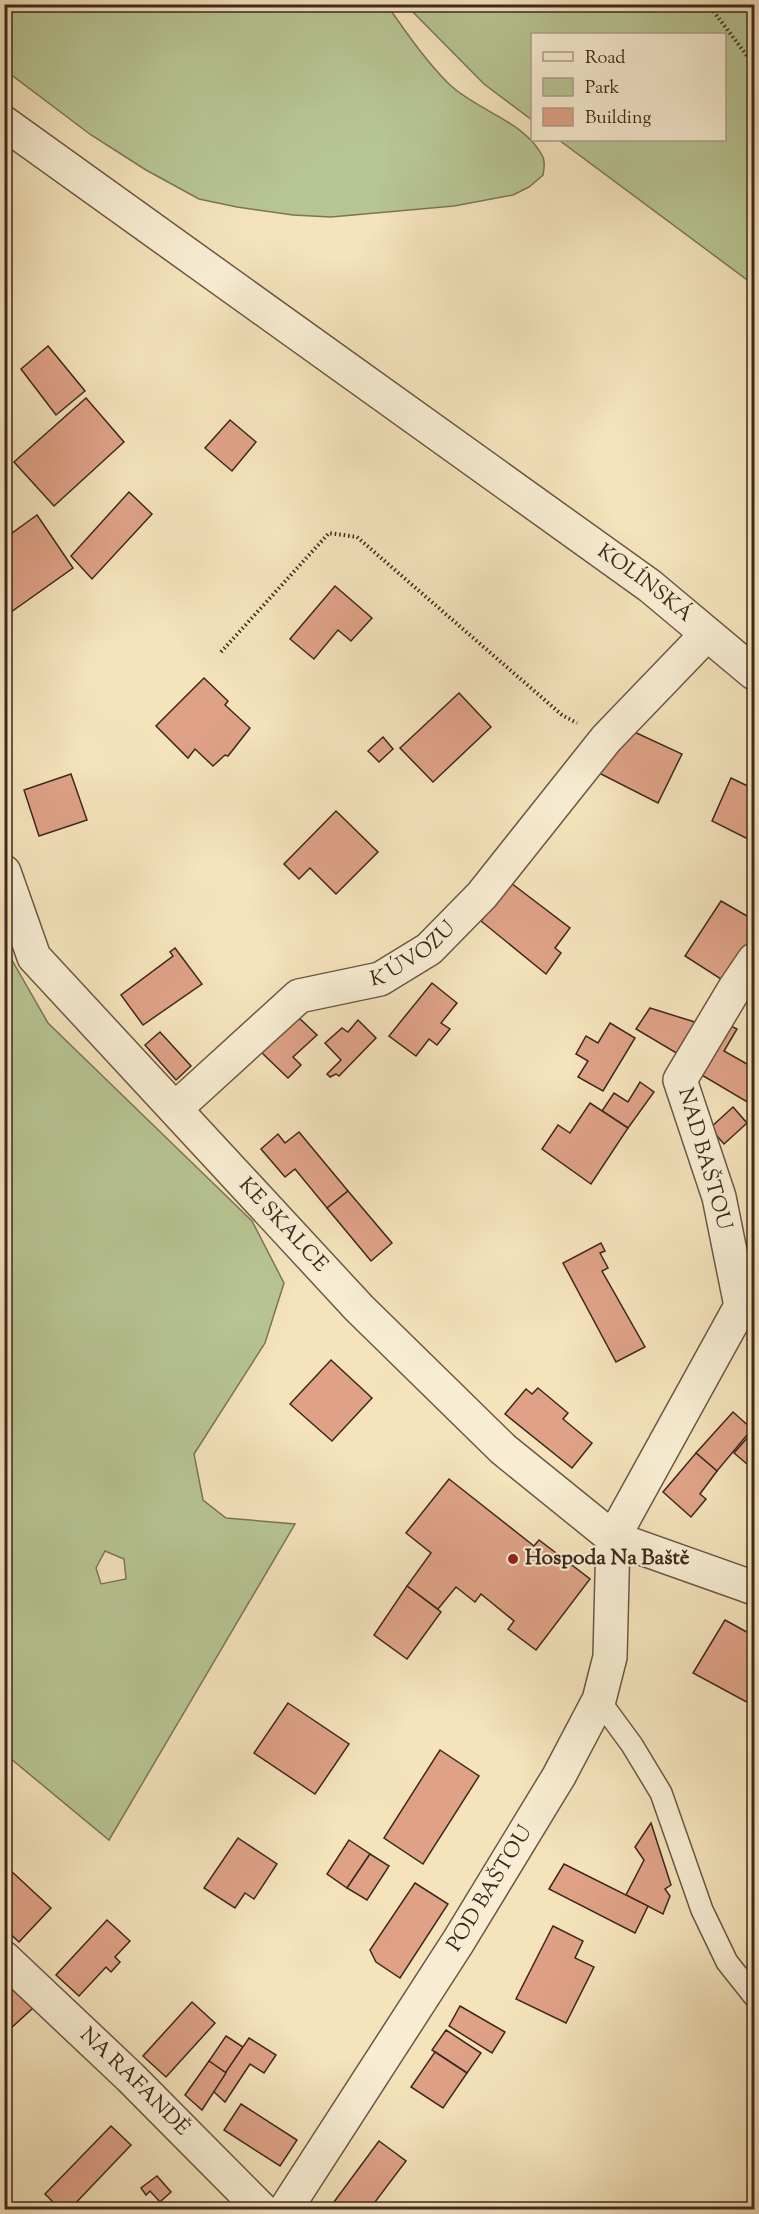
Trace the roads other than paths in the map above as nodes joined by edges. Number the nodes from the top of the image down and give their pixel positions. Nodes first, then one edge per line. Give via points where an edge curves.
1 (4, 123) edge
2 (707, 634) junction
3 (754, 673) edge
4 (4, 872) edge
5 (754, 960) edge
6 (175, 1109) junction
7 (748, 1302) edge
8 (613, 1538) junction
9 (754, 1588) edge
10 (599, 1700) junction
11 (4, 1958) edge
12 (754, 1996) edge
13 (262, 2210) edge
14 (285, 2210) edge

1 - 2 street, KOLÍNSKÁ via 650,586
2 - 3 street, KOLÍNSKÁ
2 - 6 street, K ÚVOZU via 606,739 482,895 429,949 380,979 299,996
4 - 6 street, KE SKALCE via 34,957
5 - 7 street, NAD BAŠTOU via 680,1080 719,1197
6 - 8 street, KE SKALCE via 376,1324 503,1449
7 - 8 street, NAD BAŠTOU
8 - 9 street, KE SKALCE
8 - 10 street, POD BAŠTOU via 610,1657
10 - 12 lane via 633,1745 661,1793 702,1910 727,1962
10 - 14 street, POD BAŠTOU via 559,1776 458,1941
11 - 13 street, NA RAFANDĚ

